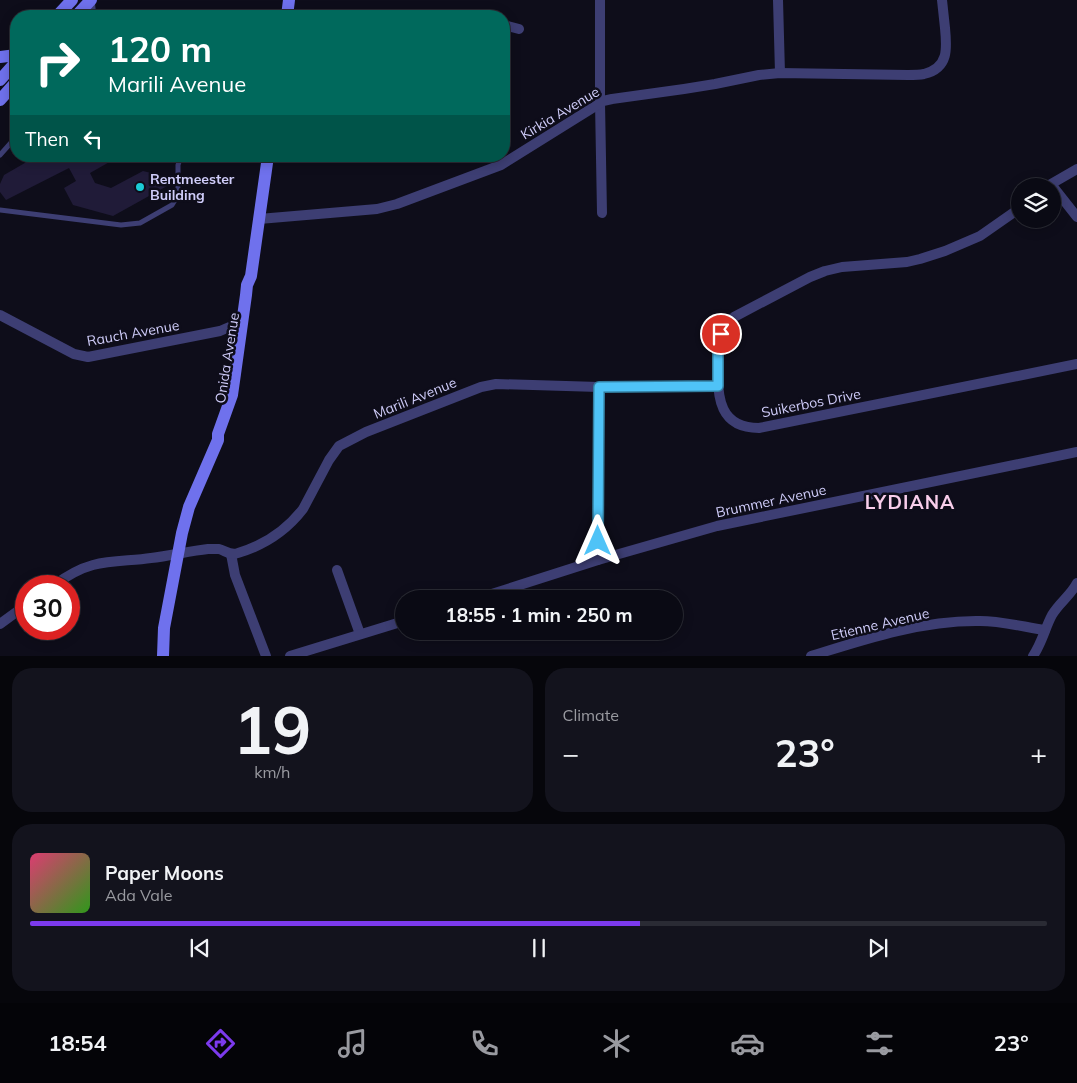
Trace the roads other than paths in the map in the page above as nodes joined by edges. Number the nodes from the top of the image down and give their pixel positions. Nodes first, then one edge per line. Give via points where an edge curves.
1 (72, 0) edge
2 (91, 0) edge
3 (600, 0) edge
4 (778, 0) edge
5 (942, 0) edge
6 (63, 10) edge
7 (82, 10) edge
8 (510, 27) edge
9 (519, 29) dead end
10 (780, 73) junction
11 (8, 80) edge
12 (0, 100) edge
13 (600, 103) junction
14 (10, 144) edge
15 (0, 155) edge
16 (510, 159) edge
17 (179, 162) edge
18 (267, 162) edge
19 (506, 162) edge
20 (1077, 169) edge
21 (1061, 178) edge
22 (1061, 198) edge
23 (0, 210) edge
24 (602, 213) dead end
25 (1011, 214) edge
26 (1077, 217) edge
27 (259, 219) junction
28 (251, 276) junction
29 (0, 315) edge
30 (242, 319) junction
31 (220, 331) junction
32 (240, 343) junction
33 (1077, 364) edge
34 (718, 386) junction
35 (599, 387) junction
36 (218, 440) junction
37 (1077, 452) edge
38 (177, 554) junction
39 (231, 554) junction
40 (598, 560) junction
41 (337, 570) dead end
42 (70, 575) edge
43 (1077, 583) edge
44 (504, 590) edge
45 (15, 613) edge
46 (0, 624) edge
47 (395, 624) edge
48 (1045, 630) junction
49 (360, 634) junction
50 (163, 656) edge
51 (266, 656) edge
52 (290, 656) edge
53 (811, 656) edge
54 (1033, 656) edge

1 - 6 street
2 - 7 street
3 - 13 street
4 - 10 street
5 - 10 street, Kirkia Avenue via 947,48 942,63 931,71 920,74
8 - 9 street
10 - 13 street, Kirkia Avenue
11 - 12 street
13 - 16 street, Kirkia Avenue
13 - 24 street
14 - 15 lane
17 - 23 lane via 175,200 167,208 134,225
18 - 27 street, Onida Avenue
19 - 27 street, Kirkia Avenue via 376,209
20 - 21 street
22 - 26 street
25 - 34 street, Suikerbos Drive via 980,236 920,259 825,271 734,317 719,339
27 - 28 street, Onida Avenue
28 - 30 street, Onida Avenue
28 - 36 street, Onida Avenue via 252,298 238,394 230,422
29 - 31 street, Rauch Avenue via 83,356
30 - 31 street, Rauch Avenue
30 - 32 street, Onida Avenue
31 - 32 street via 230,334
32 - 36 street, Onida Avenue via 232,394
33 - 34 street, Suikerbos Drive via 760,428 743,426 728,416 721,404
34 - 35 street, Marili Avenue
35 - 39 street, Marili Avenue via 492,384 366,432 334,452 304,509 290,524 261,545
35 - 40 street
36 - 38 street, Onida Avenue via 189,507
37 - 40 street, Brummer Avenue via 732,522
38 - 39 street, Marili Avenue via 214,549
38 - 42 street, Marili Avenue via 92,565
38 - 50 street, Onida Avenue via 164,628
39 - 51 street via 235,575
40 - 44 street, Brummer Avenue
41 - 49 street
43 - 48 street via 1054,612
45 - 46 street
47 - 49 street
48 - 53 street, Etienne Avenue via 994,621 944,623 894,631
48 - 54 street
49 - 52 street

